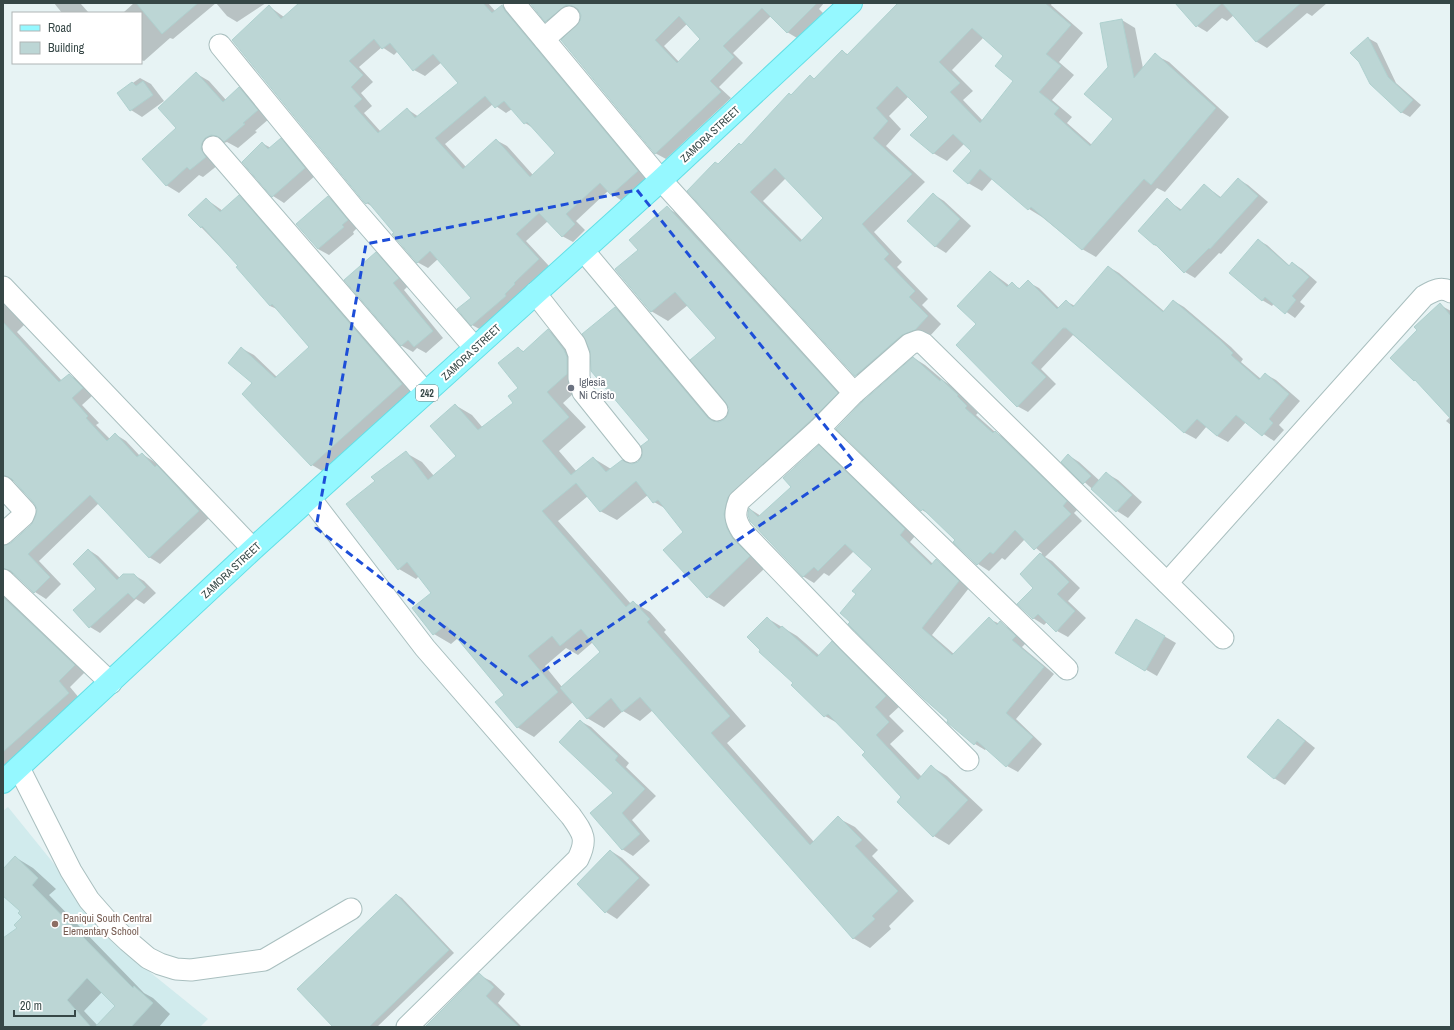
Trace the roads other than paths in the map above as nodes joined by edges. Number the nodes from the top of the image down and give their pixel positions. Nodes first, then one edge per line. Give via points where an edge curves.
1 (514, 3) edge
2 (851, 3) edge
3 (569, 17) dead end
4 (544, 39) junction
5 (220, 45) dead end
6 (213, 147) dead end
7 (661, 180) junction
8 (583, 250) junction
9 (3, 287) edge
10 (1451, 292) edge
11 (535, 293) junction
12 (475, 348) junction
13 (426, 393) junction
14 (854, 393) junction
15 (717, 410) dead end
16 (819, 429) junction
17 (631, 452) dead end
18 (3, 487) edge
19 (310, 498) junction
20 (3, 534) edge
21 (253, 549) junction
22 (3, 580) edge
23 (1167, 583) junction
24 (1223, 638) dead end
25 (1067, 669) dead end
26 (111, 683) junction
27 (968, 760) dead end
28 (19, 768) junction
29 (3, 782) edge
30 (351, 909) dead end
31 (407, 1027) edge

1 - 4 street
2 - 7 main road, ZAMORA STREET / 242
3 - 4 street
4 - 7 street
5 - 12 street via 355,210
6 - 13 street
7 - 8 main road, ZAMORA STREET / 242
7 - 14 street via 758,284
8 - 11 main road, ZAMORA STREET / 242
8 - 15 street
9 - 21 street
10 - 23 street via 1438,289 1424,296
11 - 12 main road, ZAMORA STREET / 242
11 - 17 street via 575,344 579,355 579,378 583,392
12 - 13 main road, ZAMORA STREET / 242
13 - 19 main road, ZAMORA STREET / 242
14 - 16 street
14 - 23 street via 910,344 918,341 924,344
16 - 25 street
16 - 27 street via 739,501 734,513 737,524 847,640
18 - 20 street via 25,511 23,516
19 - 21 main road, ZAMORA STREET / 242
19 - 31 street via 425,648 571,816 581,831 584,847 578,859
21 - 26 main road, ZAMORA STREET / 242
22 - 26 street
23 - 24 street
26 - 28 main road, ZAMORA STREET / 242
28 - 29 main road, ZAMORA STREET / 242
28 - 30 street via 71,871 89,900 110,925 148,958 160,964 191,970 264,960

